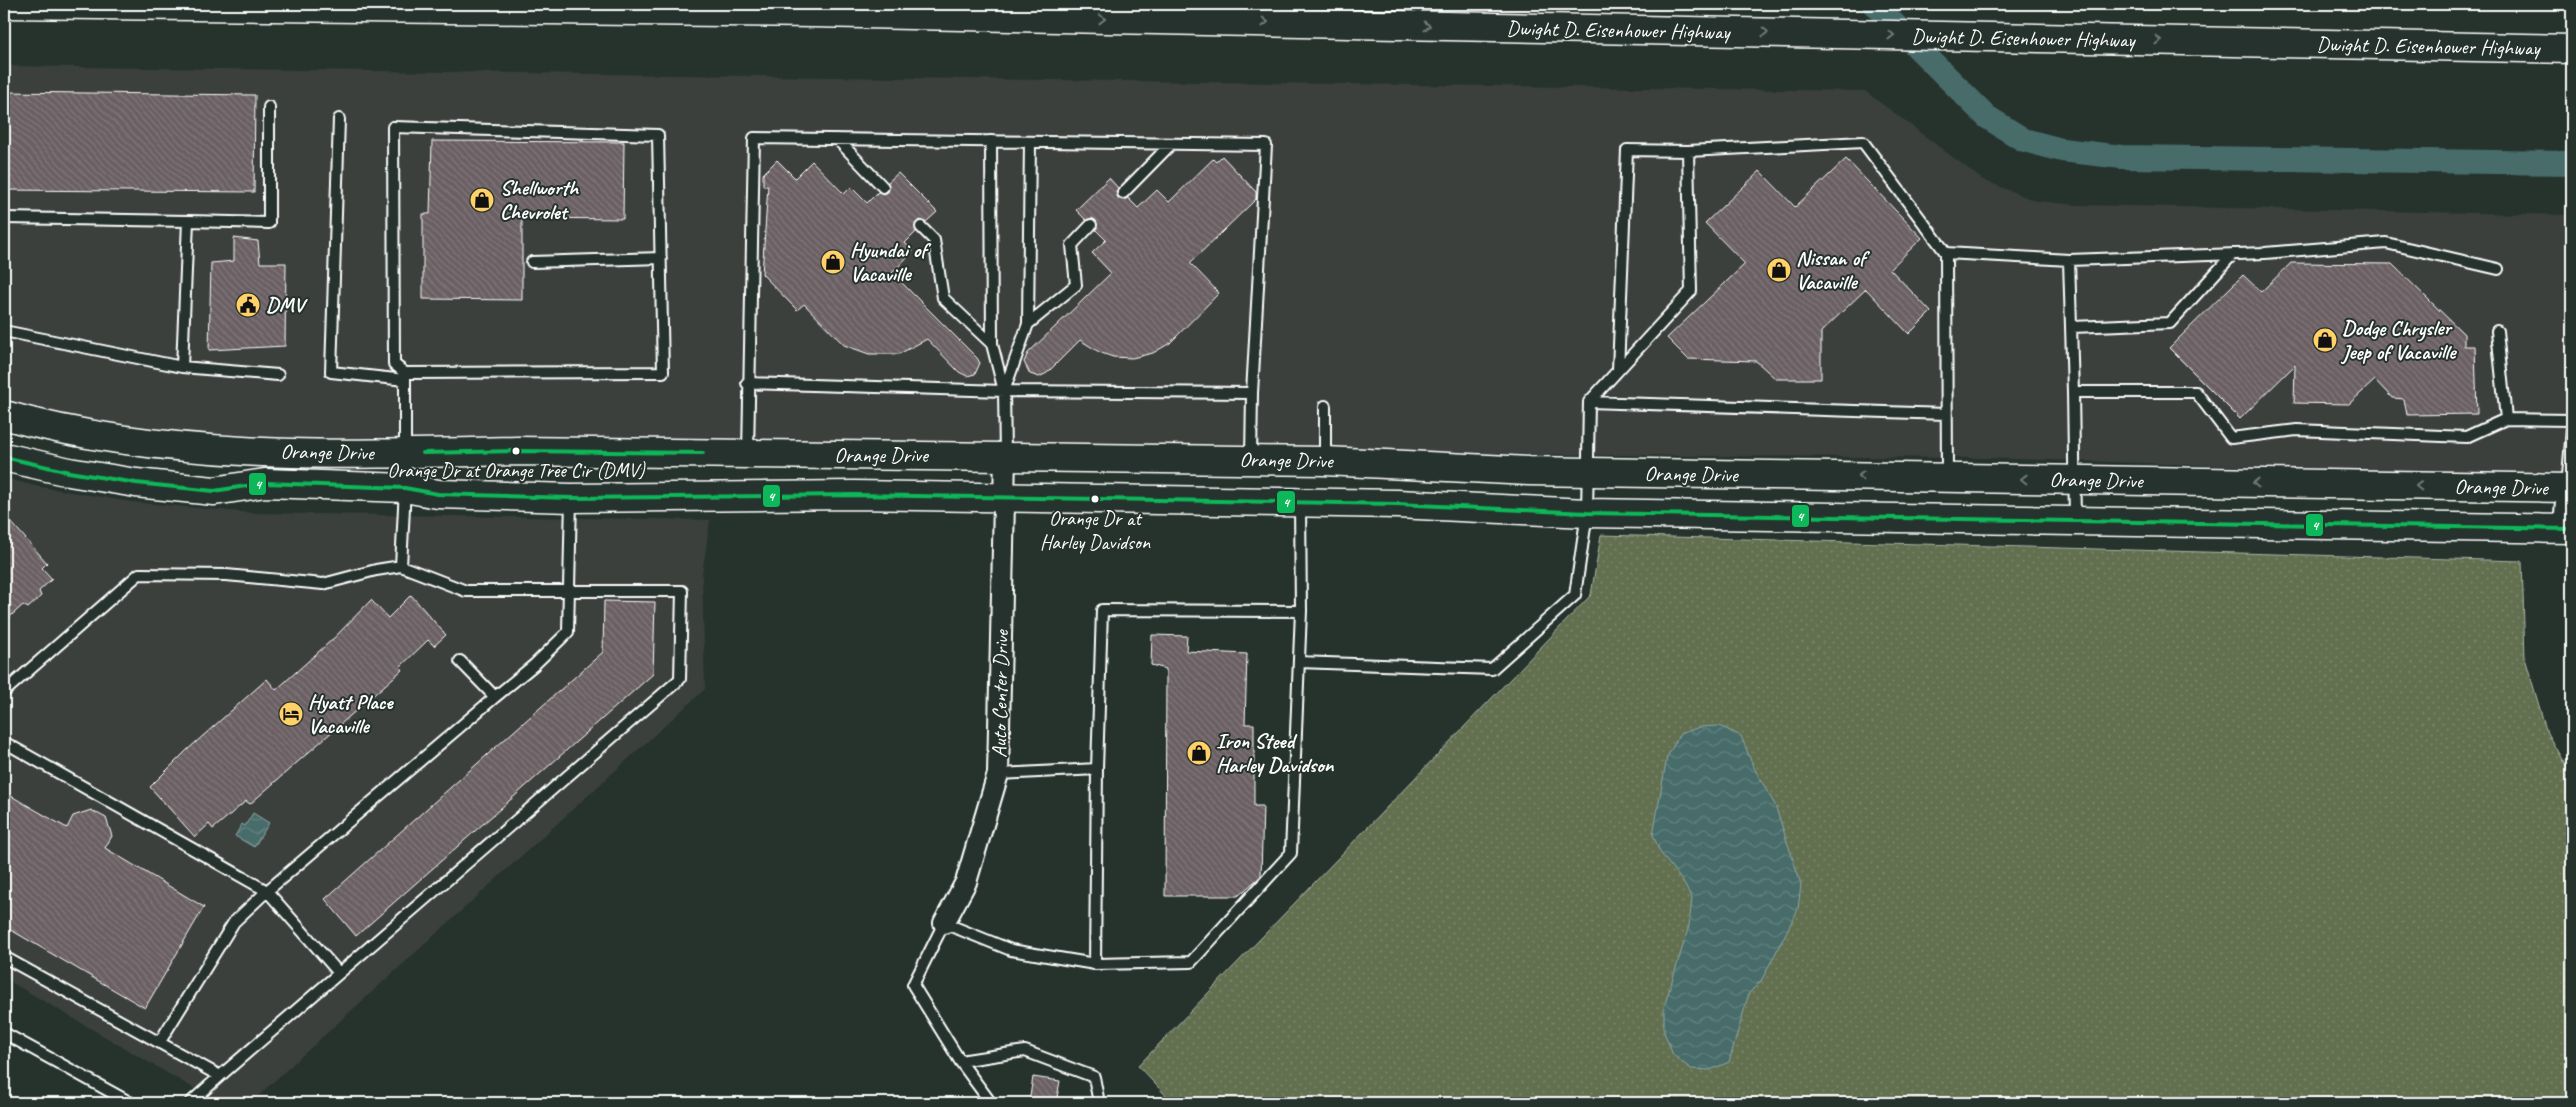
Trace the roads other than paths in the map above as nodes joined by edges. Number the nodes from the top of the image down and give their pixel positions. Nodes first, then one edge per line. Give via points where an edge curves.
1 (4, 4) edge
2 (2572, 49) edge
3 (269, 107) dead end
4 (339, 120) dead end
5 (837, 139) junction
6 (991, 141) junction
7 (1030, 142) junction
8 (1171, 144) junction
9 (1688, 151) junction
10 (883, 187) dead end
11 (1123, 193) dead end
12 (4, 218) edge
13 (188, 221) junction
14 (1091, 225) dead end
15 (921, 227) dead end
16 (1946, 253) junction
17 (2233, 254) junction
18 (661, 258) junction
19 (2070, 260) junction
20 (532, 262) dead end
21 (2498, 269) dead end
22 (1028, 324) junction
23 (2072, 328) junction
24 (4, 331) edge
25 (2497, 331) dead end
26 (992, 344) junction
27 (182, 367) junction
28 (1618, 370) junction
29 (278, 375) dead end
30 (405, 377) junction
31 (747, 383) junction
32 (1004, 391) junction
33 (2073, 392) junction
34 (1252, 393) junction
35 (1588, 402) junction
36 (1325, 406) dead end
37 (1946, 414) junction
38 (4, 415) edge
39 (2506, 419) junction
40 (2572, 420) edge
41 (2572, 429) edge
42 (405, 454) junction
43 (748, 454) junction
44 (1006, 456) junction
45 (4, 457) edge
46 (1251, 460) junction
47 (1325, 460) junction
48 (1588, 472) junction
49 (1947, 478) junction
50 (2075, 480) junction
51 (405, 488) junction
52 (2570, 488) edge
53 (571, 498) junction
54 (1004, 499) junction
55 (1300, 503) junction
56 (1587, 513) junction
57 (2075, 521) junction
58 (2568, 529) edge
59 (401, 566) junction
60 (570, 591) junction
61 (1301, 611) junction
62 (460, 661) dead end
63 (1299, 662) junction
64 (4, 692) edge
65 (495, 697) junction
66 (4, 742) edge
67 (1097, 769) junction
68 (998, 774) junction
69 (267, 891) junction
70 (944, 923) junction
71 (4, 957) edge
72 (1095, 964) junction
73 (339, 974) junction
74 (4, 1033) edge
75 (159, 1043) junction
76 (960, 1061) junction
77 (220, 1076) junction
78 (131, 1103) edge
79 (190, 1103) edge
80 (991, 1103) edge
81 (1099, 1103) edge

1 -> 2 main road, Dwight D. Eisenhower Highway via 813,13
3 - 13 lane via 269,223
4 - 30 lane via 331,372
5 - 6 lane
5 - 10 lane
5 - 31 lane via 754,138
6 - 7 lane
6 - 26 lane
7 - 8 lane
7 - 22 lane
8 - 11 lane
8 - 34 lane via 1266,145
9 - 16 lane via 1863,142
9 - 28 lane via 1690,291
9 - 28 lane via 1627,150
12 - 13 lane
13 - 27 lane
14 - 22 lane via 1072,245 1076,285
15 - 26 lane via 934,240 943,298
16 - 19 lane
16 - 37 lane
17 - 19 lane
17 - 21 lane via 2386,243
17 - 23 lane via 2170,323
18 - 20 lane
18 - 30 lane via 663,372
18 - 30 lane via 658,135 393,127 394,364
19 - 23 lane
22 - 32 lane
23 - 33 lane
24 - 27 lane
25 - 39 lane
26 - 32 lane
27 - 29 lane
28 - 35 lane
30 - 42 lane
31 - 32 lane
31 - 43 lane
32 - 34 lane
32 - 44 lane
33 - 39 lane via 2196,392 2231,438 2297,430 2466,437
33 - 50 lane
34 - 46 lane
35 - 37 lane
35 - 48 lane
36 - 47 lane
37 - 49 lane
38 - 42 main road, Orange Drive via 40,425 156,446
39 - 40 lane
41 - 52 lane
42 - 43 main road, Orange Drive via 517,451
42 - 51 lane
43 - 44 main road, Orange Drive
44 - 46 main road, Orange Drive
44 - 54 street, Auto Center Drive
45 - 51 main road, Orange Drive via 136,484 214,491 264,483
46 - 47 main road, Orange Drive
47 - 48 main road, Orange Drive
49 -> 48 main road, Orange Drive
48 - 56 lane
50 -> 49 main road, Orange Drive
52 -> 50 main road, Orange Drive
50 - 57 lane
51 - 53 main road, Orange Drive via 438,494
51 - 59 lane
52 - 58 street
53 - 54 main road, Orange Drive via 817,495
53 - 60 lane
54 - 55 main road, Orange Drive
54 - 68 street, Auto Center Drive
55 - 56 main road, Orange Drive
55 - 61 lane
56 - 57 main road, Orange Drive
56 - 63 lane via 1575,595 1492,669
57 - 58 main road, Orange Drive
59 - 60 lane via 466,591
59 - 64 lane via 323,584 226,575 139,574
60 - 65 lane via 568,632
60 - 73 lane via 682,591 680,679
61 - 63 lane
61 - 67 lane via 1102,610
62 - 65 lane
63 - 72 lane via 1291,853 1191,962
65 - 69 lane
66 - 69 lane
67 - 68 lane
67 - 72 lane
68 - 70 street, Auto Center Drive via 966,882
69 - 73 lane
69 - 75 lane via 234,922
70 - 72 lane via 1011,950
70 - 76 lane via 914,985
71 - 75 lane
73 - 77 lane
74 - 78 lane
75 - 77 lane
76 - 80 lane
76 - 81 lane via 1025,1051 1094,1077
77 - 79 lane

